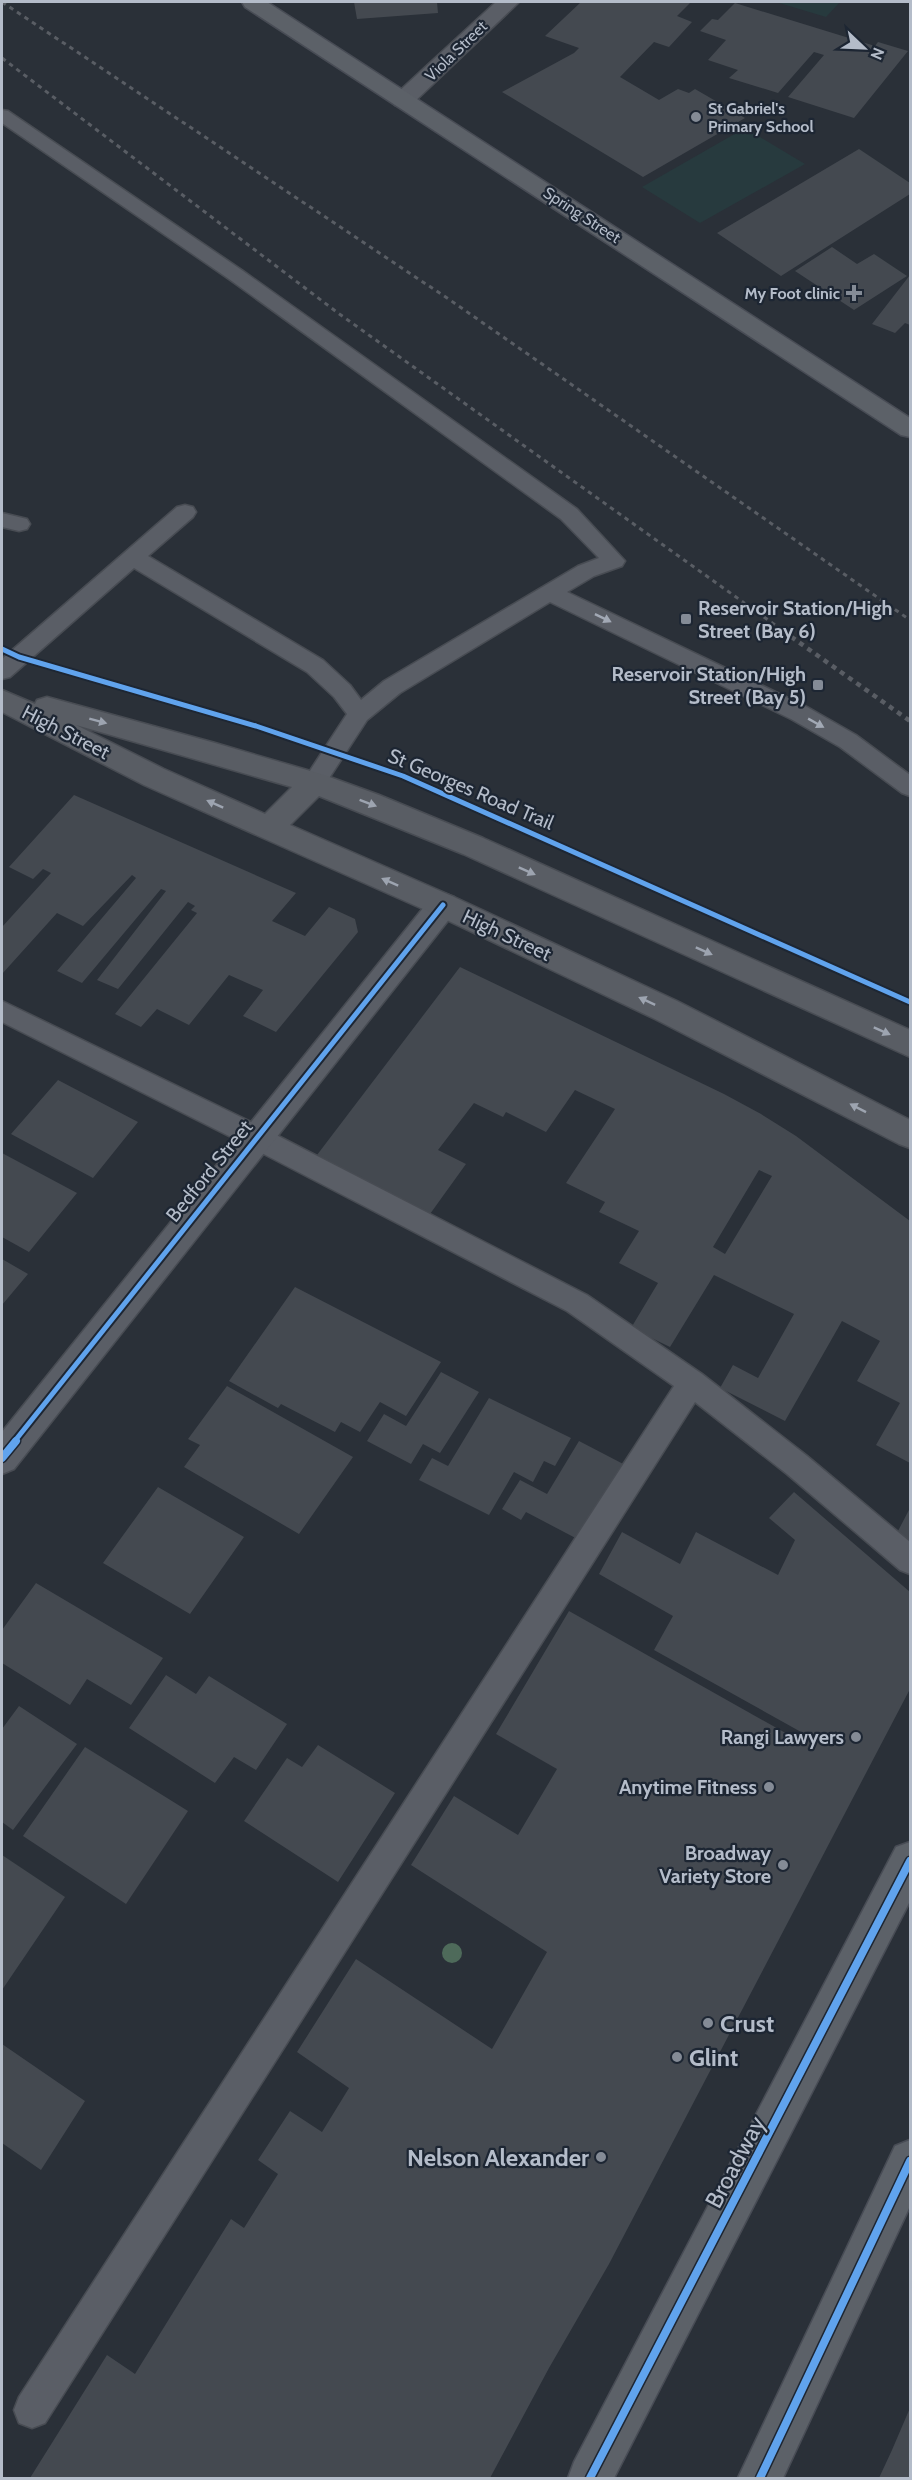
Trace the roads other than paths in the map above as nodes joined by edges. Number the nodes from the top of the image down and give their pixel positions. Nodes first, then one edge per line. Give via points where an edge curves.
1 (253, 2) edge
2 (508, 2) edge
3 (403, 100) junction
4 (2, 115) edge
5 (910, 429) edge
6 (185, 512) dead end
7 (134, 558) junction
8 (550, 593) junction
9 (2, 671) edge
10 (2, 695) edge
11 (2, 700) edge
12 (359, 714) junction
13 (314, 783) junction
14 (910, 787) edge
15 (268, 828) junction
16 (444, 905) junction
17 (2, 1011) edge
18 (910, 1044) edge
19 (910, 1135) edge
20 (257, 1138) junction
21 (692, 1383) junction
22 (2, 1458) edge
23 (910, 1560) edge
24 (908, 1874) edge
25 (910, 2161) edge
26 (32, 2410) dead end
27 (590, 2478) edge
28 (760, 2478) edge

1 - 3 main road, Spring Street
2 - 3 street, Viola Street
3 - 5 main road, Spring Street
4 - 8 lane via 236,275 579,522 614,561 586,571
6 - 7 lane
7 - 9 lane
7 - 12 lane via 315,666 342,691
8 - 12 lane via 392,687
8 -> 14 lane via 799,713 848,741
10 -> 13 main road, High Street
15 -> 11 main road, High Street via 154,777
12 - 13 lane
13 - 15 main road
13 -> 18 main road, High Street via 474,846
16 -> 15 main road, High Street
19 -> 16 main road, High Street via 675,1014
16 - 20 street, Bedford Street
17 - 20 lane
20 - 21 lane via 577,1303
20 - 22 street, Bedford Street
21 - 23 lane
21 - 26 lane
24 - 27 main road, Broadway
25 - 28 main road

